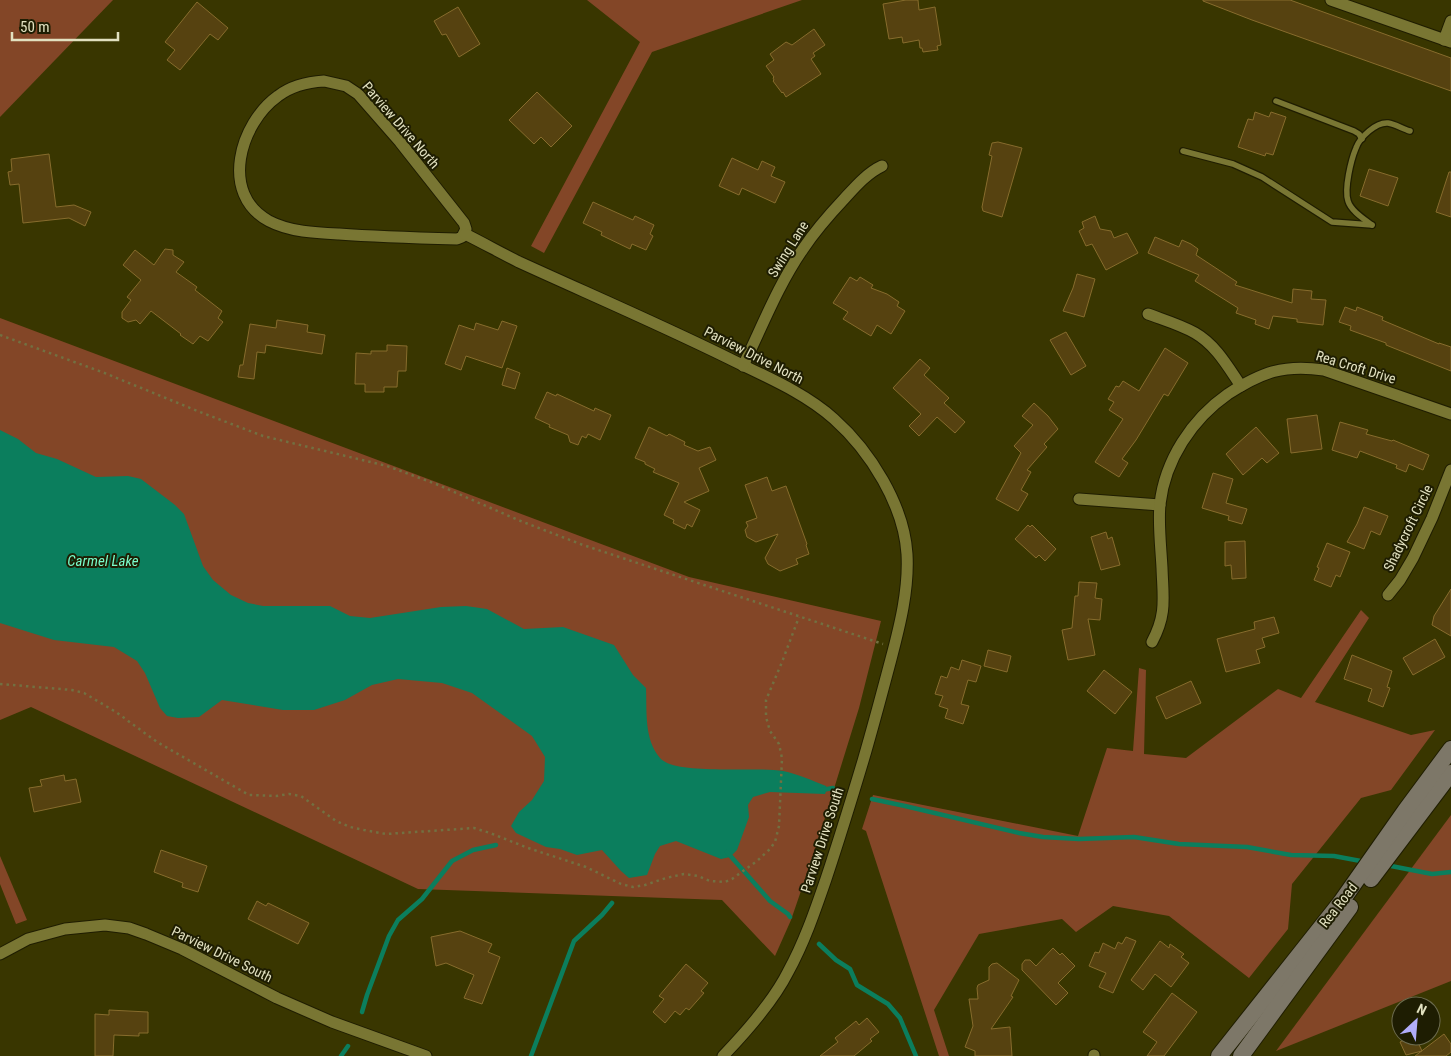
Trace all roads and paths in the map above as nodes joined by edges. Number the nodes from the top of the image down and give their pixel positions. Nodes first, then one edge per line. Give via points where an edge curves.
1 (1331, 0) edge
2 (1451, 21) edge
3 (1448, 41) edge
4 (1276, 101) dead end
5 (1410, 131) dead end
6 (1362, 139) junction
7 (1182, 151) dead end
8 (882, 166) dead end
9 (465, 231) junction
10 (1148, 314) dead end
11 (0, 335) edge
12 (743, 366) junction
13 (1241, 386) junction
14 (1451, 414) edge
15 (1451, 470) edge
16 (1079, 499) dead end
17 (1160, 505) junction
18 (1388, 595) dead end
19 (902, 610) joint
20 (799, 617) junction
21 (1152, 642) dead end
22 (894, 648) junction
23 (0, 684) edge
24 (1451, 749) edge
25 (1451, 773) edge
26 (1412, 813) junction
27 (1346, 904) junction
28 (0, 954) edge
29 (426, 1056) edge
30 (723, 1056) edge
31 (1219, 1056) edge
32 (1241, 1056) edge

1 - 3 street
2 - 3 street
4 - 6 lane via 1354,131
5 - 6 lane via 1388,123 1379,125
6 - 7 lane via 1356,147 1346,187 1348,202 1372,225 1332,222 1262,176 1233,164
8 - 12 street, Swing Lane via 873,170 847,196 803,249
9 - 9 street, Parview Drive North via 464,223 400,142 358,94 339,83 313,82 295,86 279,95 264,107 245,139 240,179 253,209 271,222 290,229 358,236 457,239
9 - 12 street, Parview Drive North via 517,261
10 - 13 street via 1198,334 1217,352
11 - 20 path via 263,436 387,466 583,545
12 - 19 street, Parview Drive North via 814,403 855,439 873,463 893,502 906,541
13 - 14 street, Rea Croft Drive via 1274,370 1304,367 1324,370
13 - 17 street, Rea Croft Drive via 1203,416 1182,441 1171,463
15 - 18 street, Shadycroft Circle via 1413,558
16 - 17 street
17 - 21 street, Rea Croft Drive via 1164,611
19 - 22 street, Parview Drive South
20 - 22 path
20 - 23 path via 766,700 766,717 782,758 779,826 775,842 751,865 725,882 684,874 633,887 474,828 386,834 364,830 336,821 301,796 249,795 157,742 84,693
22 - 30 street, Parview Drive South via 834,854 801,946 766,1005
24 - 26 main road, Rea Road
25 - 26 main road, Rea Road
26 - 27 main road, Rea Road
27 - 31 main road, Rea Road
27 - 32 main road, Rea Road
28 - 29 street, Parview Drive South via 28,939 65,929 105,925 129,928 182,949 332,1022

